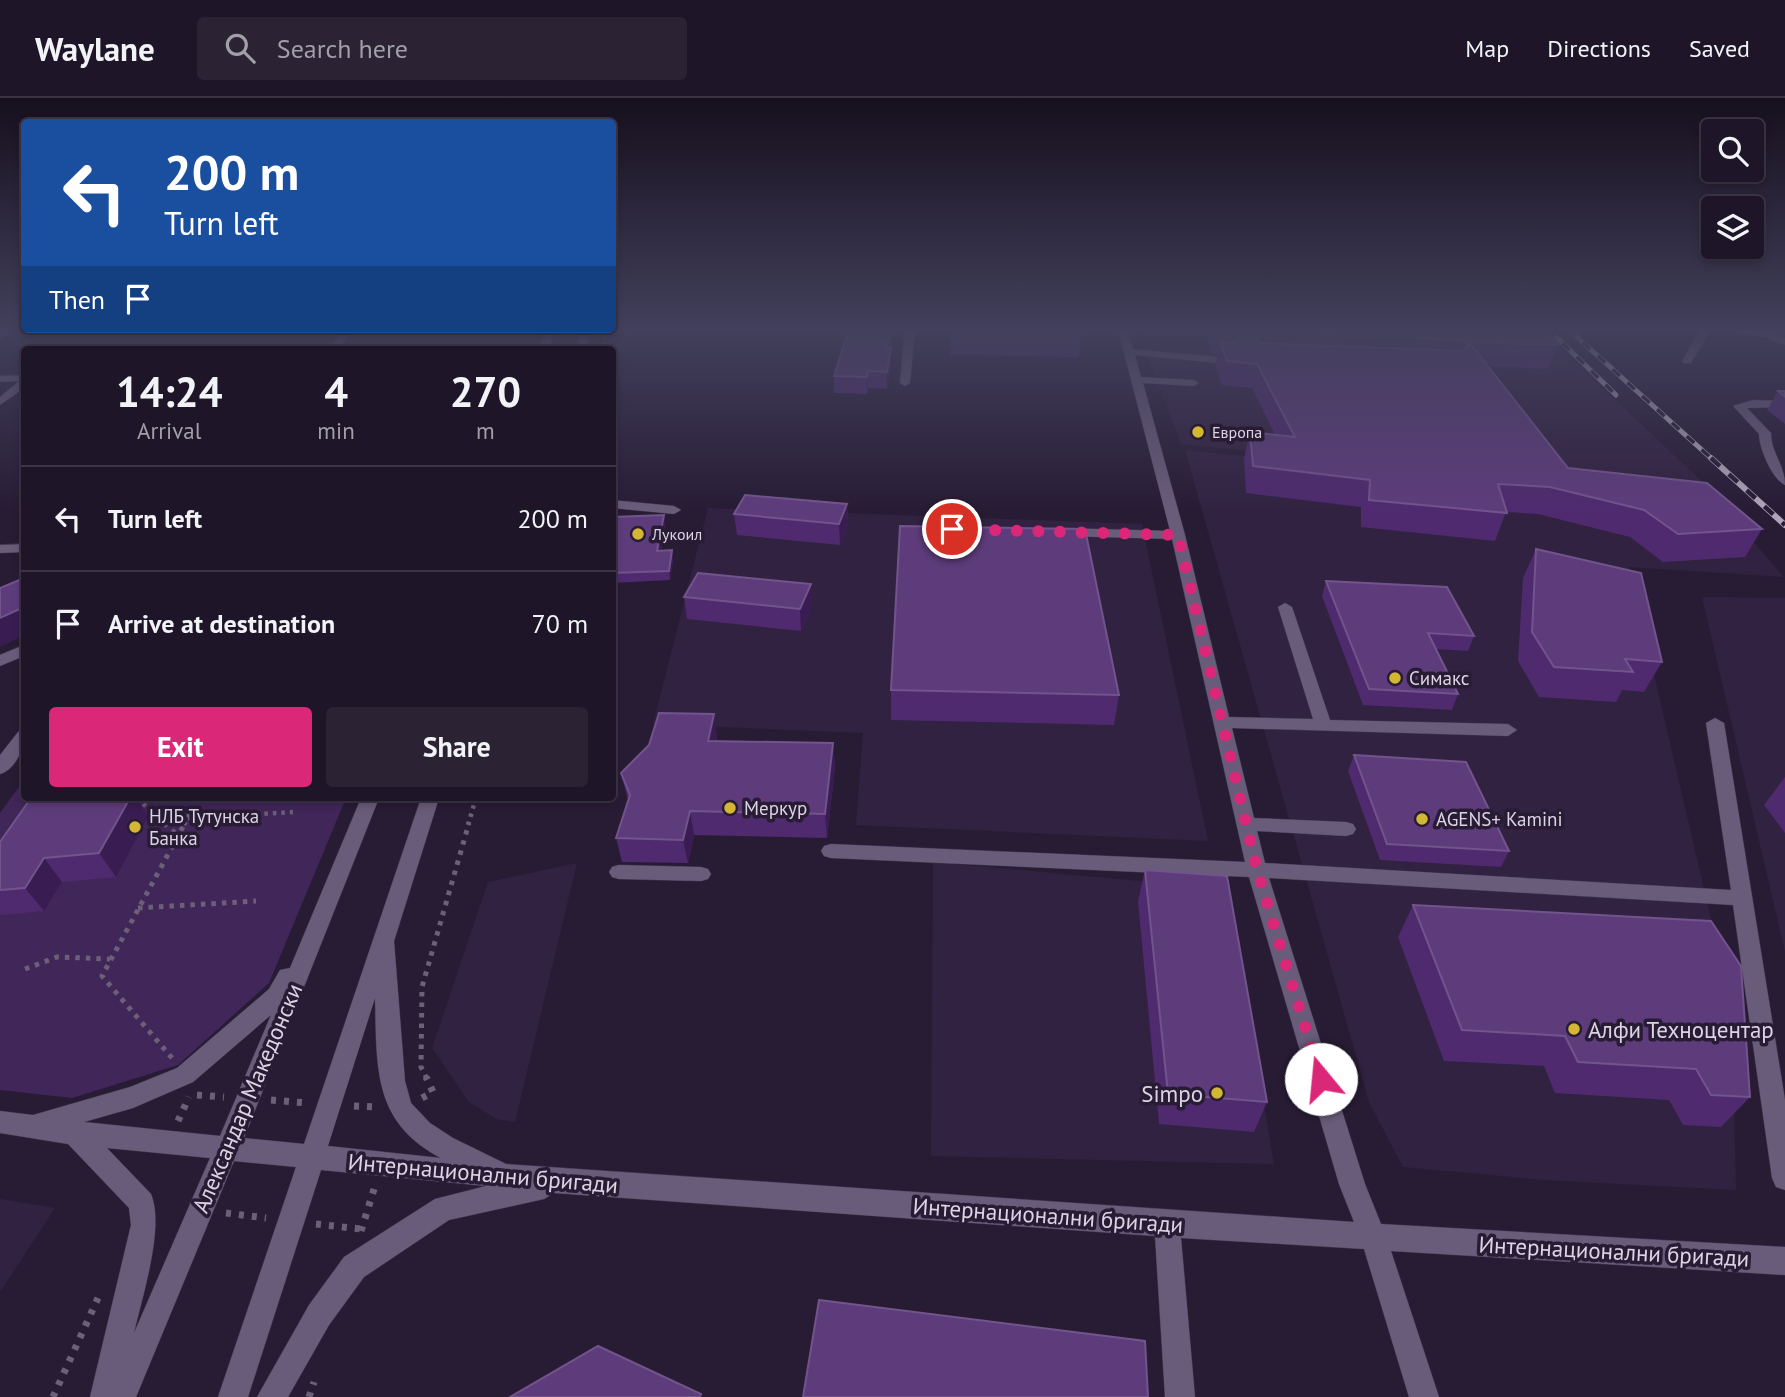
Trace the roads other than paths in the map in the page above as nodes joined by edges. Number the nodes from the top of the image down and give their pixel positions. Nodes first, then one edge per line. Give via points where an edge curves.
1 (14, 390) edge
2 (1140, 390) edge
3 (0, 402) edge
4 (1785, 404) edge
5 (1785, 481) edge
6 (616, 504) edge
7 (674, 510) dead end
8 (1048, 532) edge
9 (1178, 535) junction
10 (21, 548) edge
11 (0, 549) edge
12 (1285, 607) dead end
13 (21, 651) edge
14 (0, 661) edge
15 (1222, 722) junction
16 (1715, 723) dead end
17 (1323, 725) junction
18 (1508, 730) dead end
19 (21, 739) edge
20 (21, 741) edge
21 (0, 748) edge
22 (0, 768) edge
23 (369, 801) edge
24 (429, 801) edge
25 (1247, 824) junction
26 (1346, 829) dead end
27 (831, 851) dead end
28 (1257, 870) junction
29 (620, 872) dead end
30 (701, 874) dead end
31 (1740, 898) junction
32 (327, 905) junction
33 (385, 933) junction
34 (0, 1122) edge
35 (32, 1126) junction
36 (74, 1133) junction
37 (226, 1148) junction
38 (312, 1157) junction
39 (512, 1177) junction
40 (1785, 1178) edge
41 (564, 1182) junction
42 (1167, 1224) junction
43 (1373, 1236) junction
44 (1785, 1261) edge
45 (105, 1397) edge
46 (121, 1397) edge
47 (233, 1397) edge
48 (272, 1397) edge
49 (1180, 1397) edge
50 (1424, 1397) edge

1 - 3 street
2 - 9 street
4 - 5 street via 1742,404 1739,409 1765,433 1765,446
6 - 7 street
8 - 9 street
9 - 15 street
10 - 11 street
12 - 17 street
13 - 14 street
15 - 17 street
15 - 25 street
16 - 31 street
17 - 18 street
19 - 21 street
20 - 22 street
23 - 32 street, Александар Македонски
24 - 33 street
25 - 26 street
25 - 28 street
27 - 28 street
28 - 31 street
28 - 43 street via 1352,1184
29 - 30 street
31 - 40 street
32 - 35 street via 277,996 185,1075 132,1097
32 - 37 street, Александар Македонски
33 - 38 street
33 - 39 street via 389,1050 400,1109 437,1144
34 - 35 street, Интернационални бригади
35 - 36 street, Интернационални бригади
36 - 37 street, Интернационални бригади
36 - 45 street via 142,1203 144,1225
37 - 38 street, Интернационални бригади
37 - 46 street, Александар Македонски
38 - 39 street, Интернационални бригади
38 - 47 street
39 - 41 street, Интернационални бригади
41 - 42 street, Интернационални бригади
41 - 48 street via 444,1208 354,1267 319,1315
42 - 43 street, Интернационални бригади
42 - 49 street
43 - 44 street, Интернационални бригади
43 - 50 street

